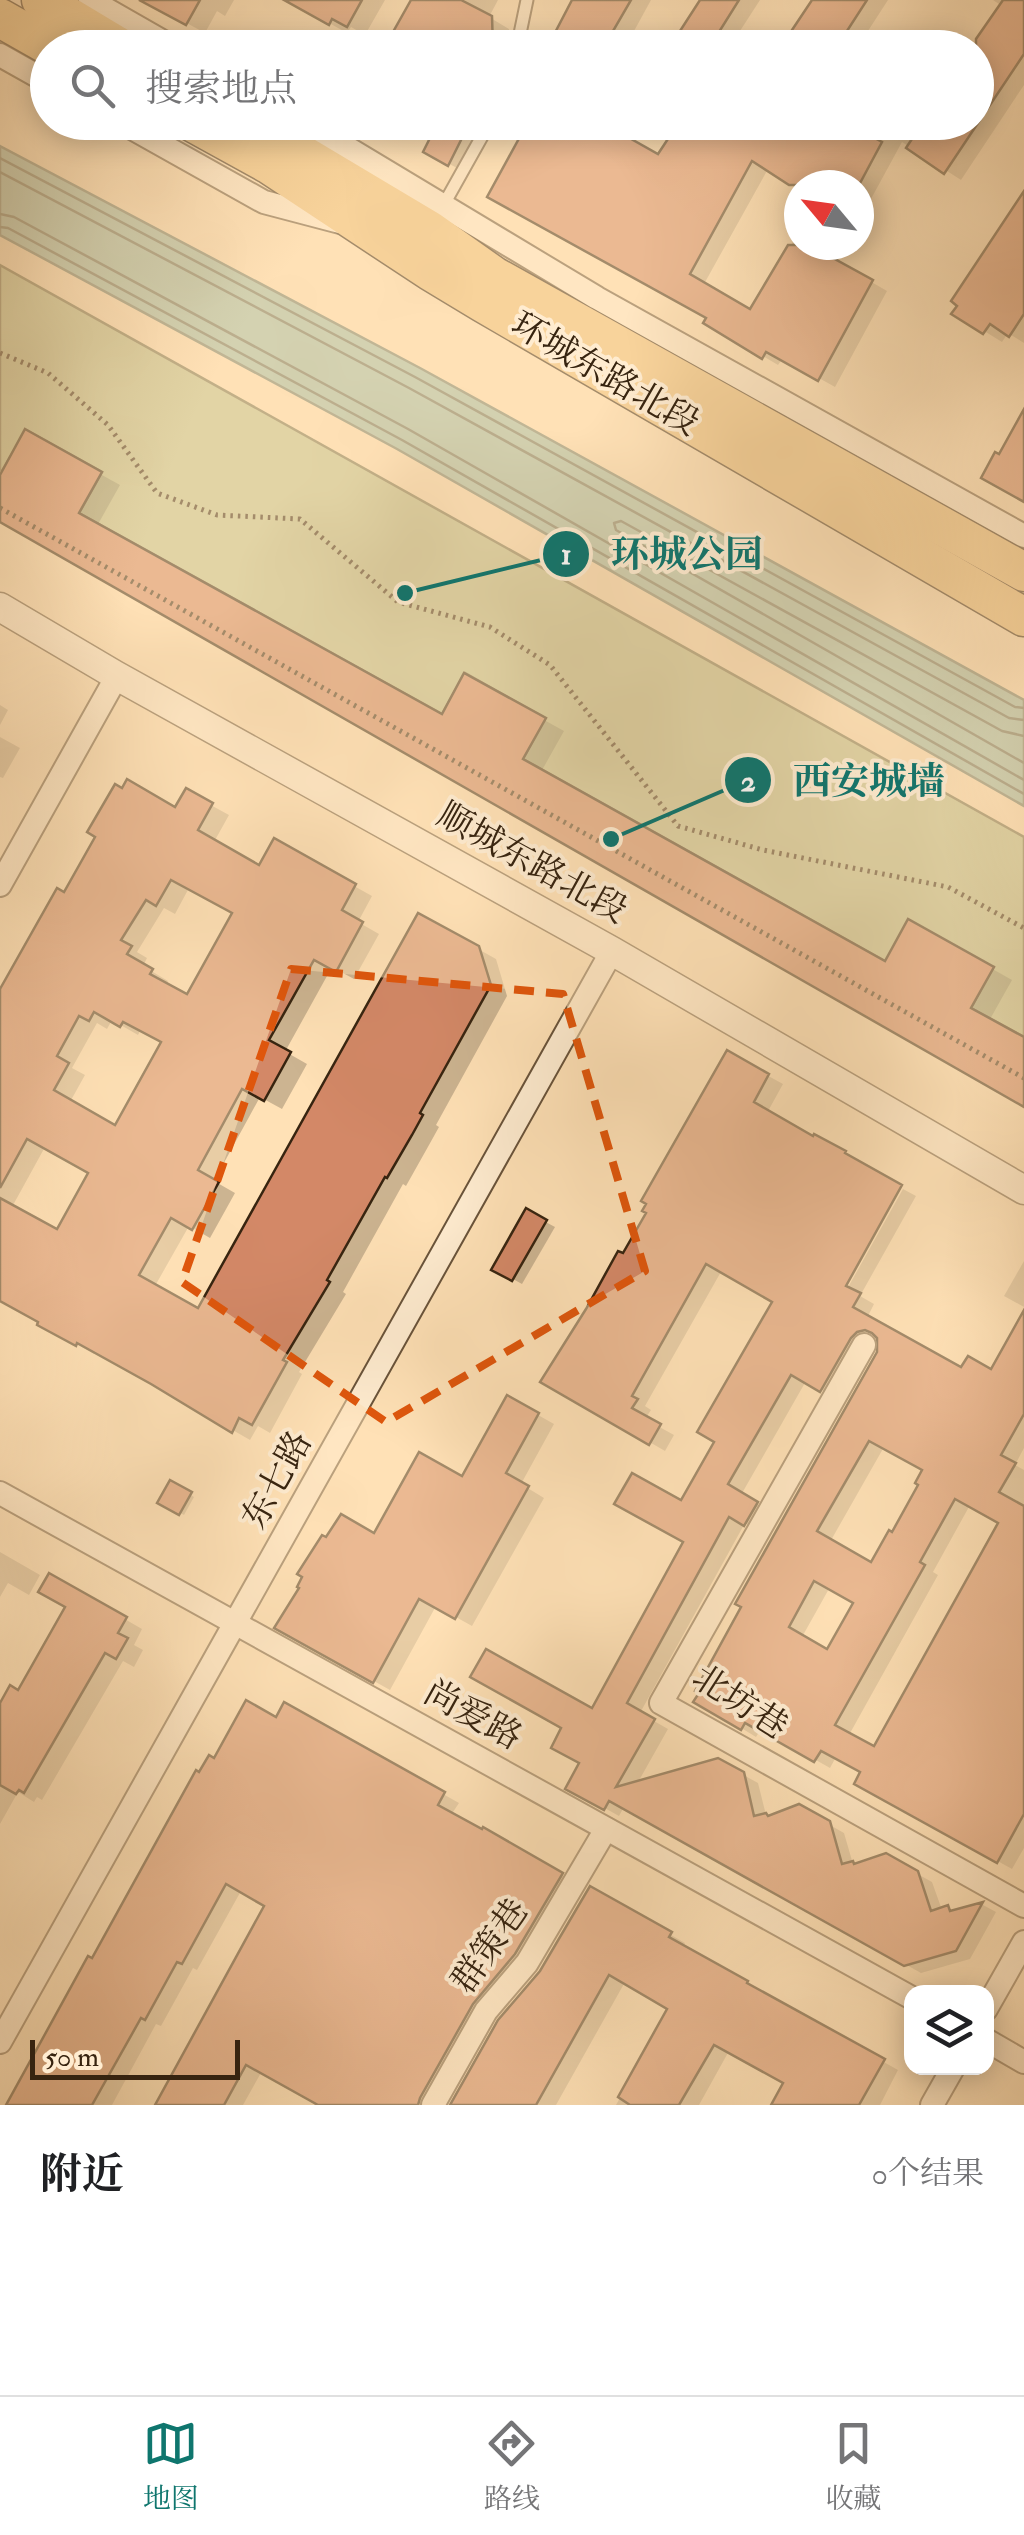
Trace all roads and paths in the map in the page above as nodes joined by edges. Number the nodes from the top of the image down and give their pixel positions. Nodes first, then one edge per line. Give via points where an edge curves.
1 (90, 0) edge
2 (526, 0) edge
3 (0, 18) edge
4 (45, 22) edge
5 (69, 30) edge
6 (142, 30) edge
7 (520, 30) edge
8 (1, 56) edge
9 (30, 72) edge
10 (153, 140) edge
11 (225, 140) edge
12 (278, 140) edge
13 (313, 140) edge
14 (334, 140) edge
15 (480, 140) edge
16 (360, 190) junction
17 (443, 206) junction
18 (366, 230) junction
19 (0, 353) edge
20 (0, 508) edge
21 (1024, 536) edge
22 (1024, 572) edge
23 (0, 607) edge
24 (1024, 617) edge
25 (117, 676) junction
26 (0, 886) edge
27 (1024, 928) edge
28 (612, 951) junction
29 (1024, 1078) edge
30 (1024, 1190) edge
31 (864, 1345) dead end
32 (0, 1493) edge
33 (237, 1624) junction
34 (606, 1828) junction
35 (1024, 1906) edge
36 (1024, 1942) edge
37 (904, 1994) edge
38 (994, 1995) edge
39 (0, 2042) edge
40 (994, 2045) edge
41 (1024, 2062) edge
42 (949, 2075) edge
43 (432, 2105) edge
44 (932, 2105) edge

1 - 6 street
2 - 7 lane
3 - 4 main road
4 - 5 main road
8 - 9 street
10 - 18 street via 264,202
11 - 18 main road, 环城东路北段
12 - 16 main road, 环城东路北段
13 - 16 street
14 - 17 street
15 - 17 lane
16 - 22 main road, 环城东路北段 via 494,276
17 - 21 street
18 - 24 main road, 环城东路北段
19 - 27 path via 48,373 108,426 157,493 217,515 300,520 398,602 490,627 550,665 678,826 948,887
20 - 29 path
23 - 25 street, 顺城东路北段
25 - 26 street
25 - 28 street, 顺城东路北段
28 - 30 street, 顺城东路北段
28 - 33 street, 东七路
31 - 35 street, 北坊巷 via 661,1703
32 - 33 street, 尚爱路
33 - 34 street, 尚爱路
33 - 39 street, 东七路
34 - 37 street, 尚爱路
34 - 43 street, 群策巷
36 - 38 street
40 - 41 street
42 - 44 street

